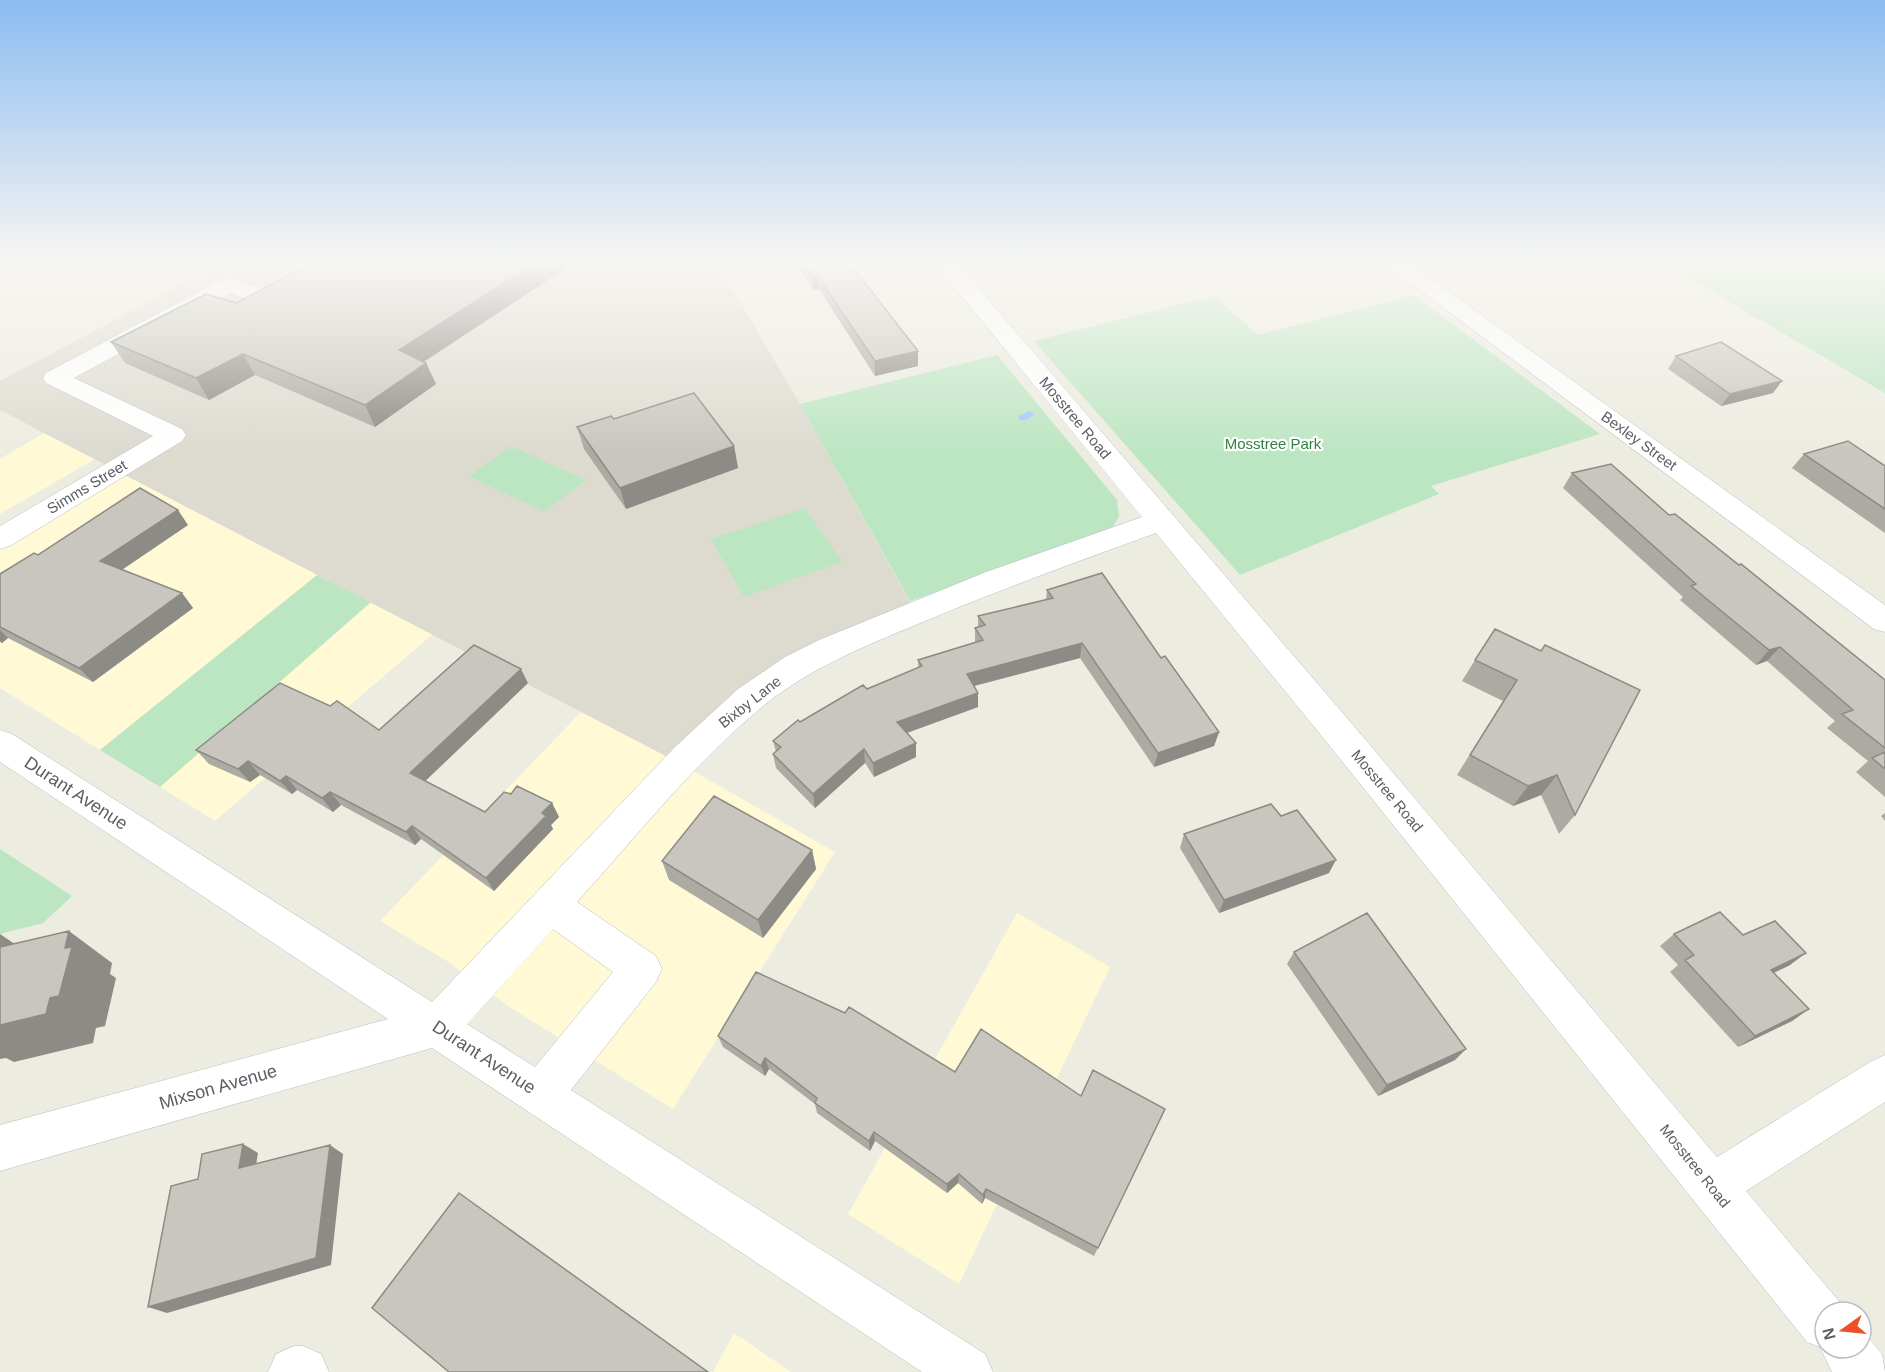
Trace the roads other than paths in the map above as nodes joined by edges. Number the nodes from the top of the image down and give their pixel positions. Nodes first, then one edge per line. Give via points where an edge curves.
1 (154, 325) edge
2 (997, 325) edge
3 (1480, 325) edge
4 (1161, 521) junction
5 (0, 540) edge
6 (1885, 621) edge
7 (0, 744) edge
8 (550, 905) junction
9 (437, 1026) junction
10 (1885, 1077) edge
11 (541, 1095) junction
12 (0, 1148) edge
13 (1712, 1186) junction
14 (1813, 1309) edge
15 (1854, 1360) edge
16 (294, 1372) edge
17 (303, 1372) edge
18 (968, 1372) edge
19 (1864, 1372) edge

1 - 5 street, Simms Street via 55,378 173,435
2 - 4 street, Mosstree Road
3 - 6 street, Bexley Street
4 - 8 street, Bixby Lane via 997,579 830,648 796,666 720,724
4 - 13 street, Mosstree Road
7 - 9 street, Durant Avenue
8 - 9 street, Bixby Lane
8 - 11 street via 642,969
9 - 11 street, Durant Avenue
9 - 12 street, Mixson Avenue
10 - 13 street
11 - 18 street, Durant Avenue
13 - 14 street, Mosstree Road
15 - 19 street
16 - 17 street

